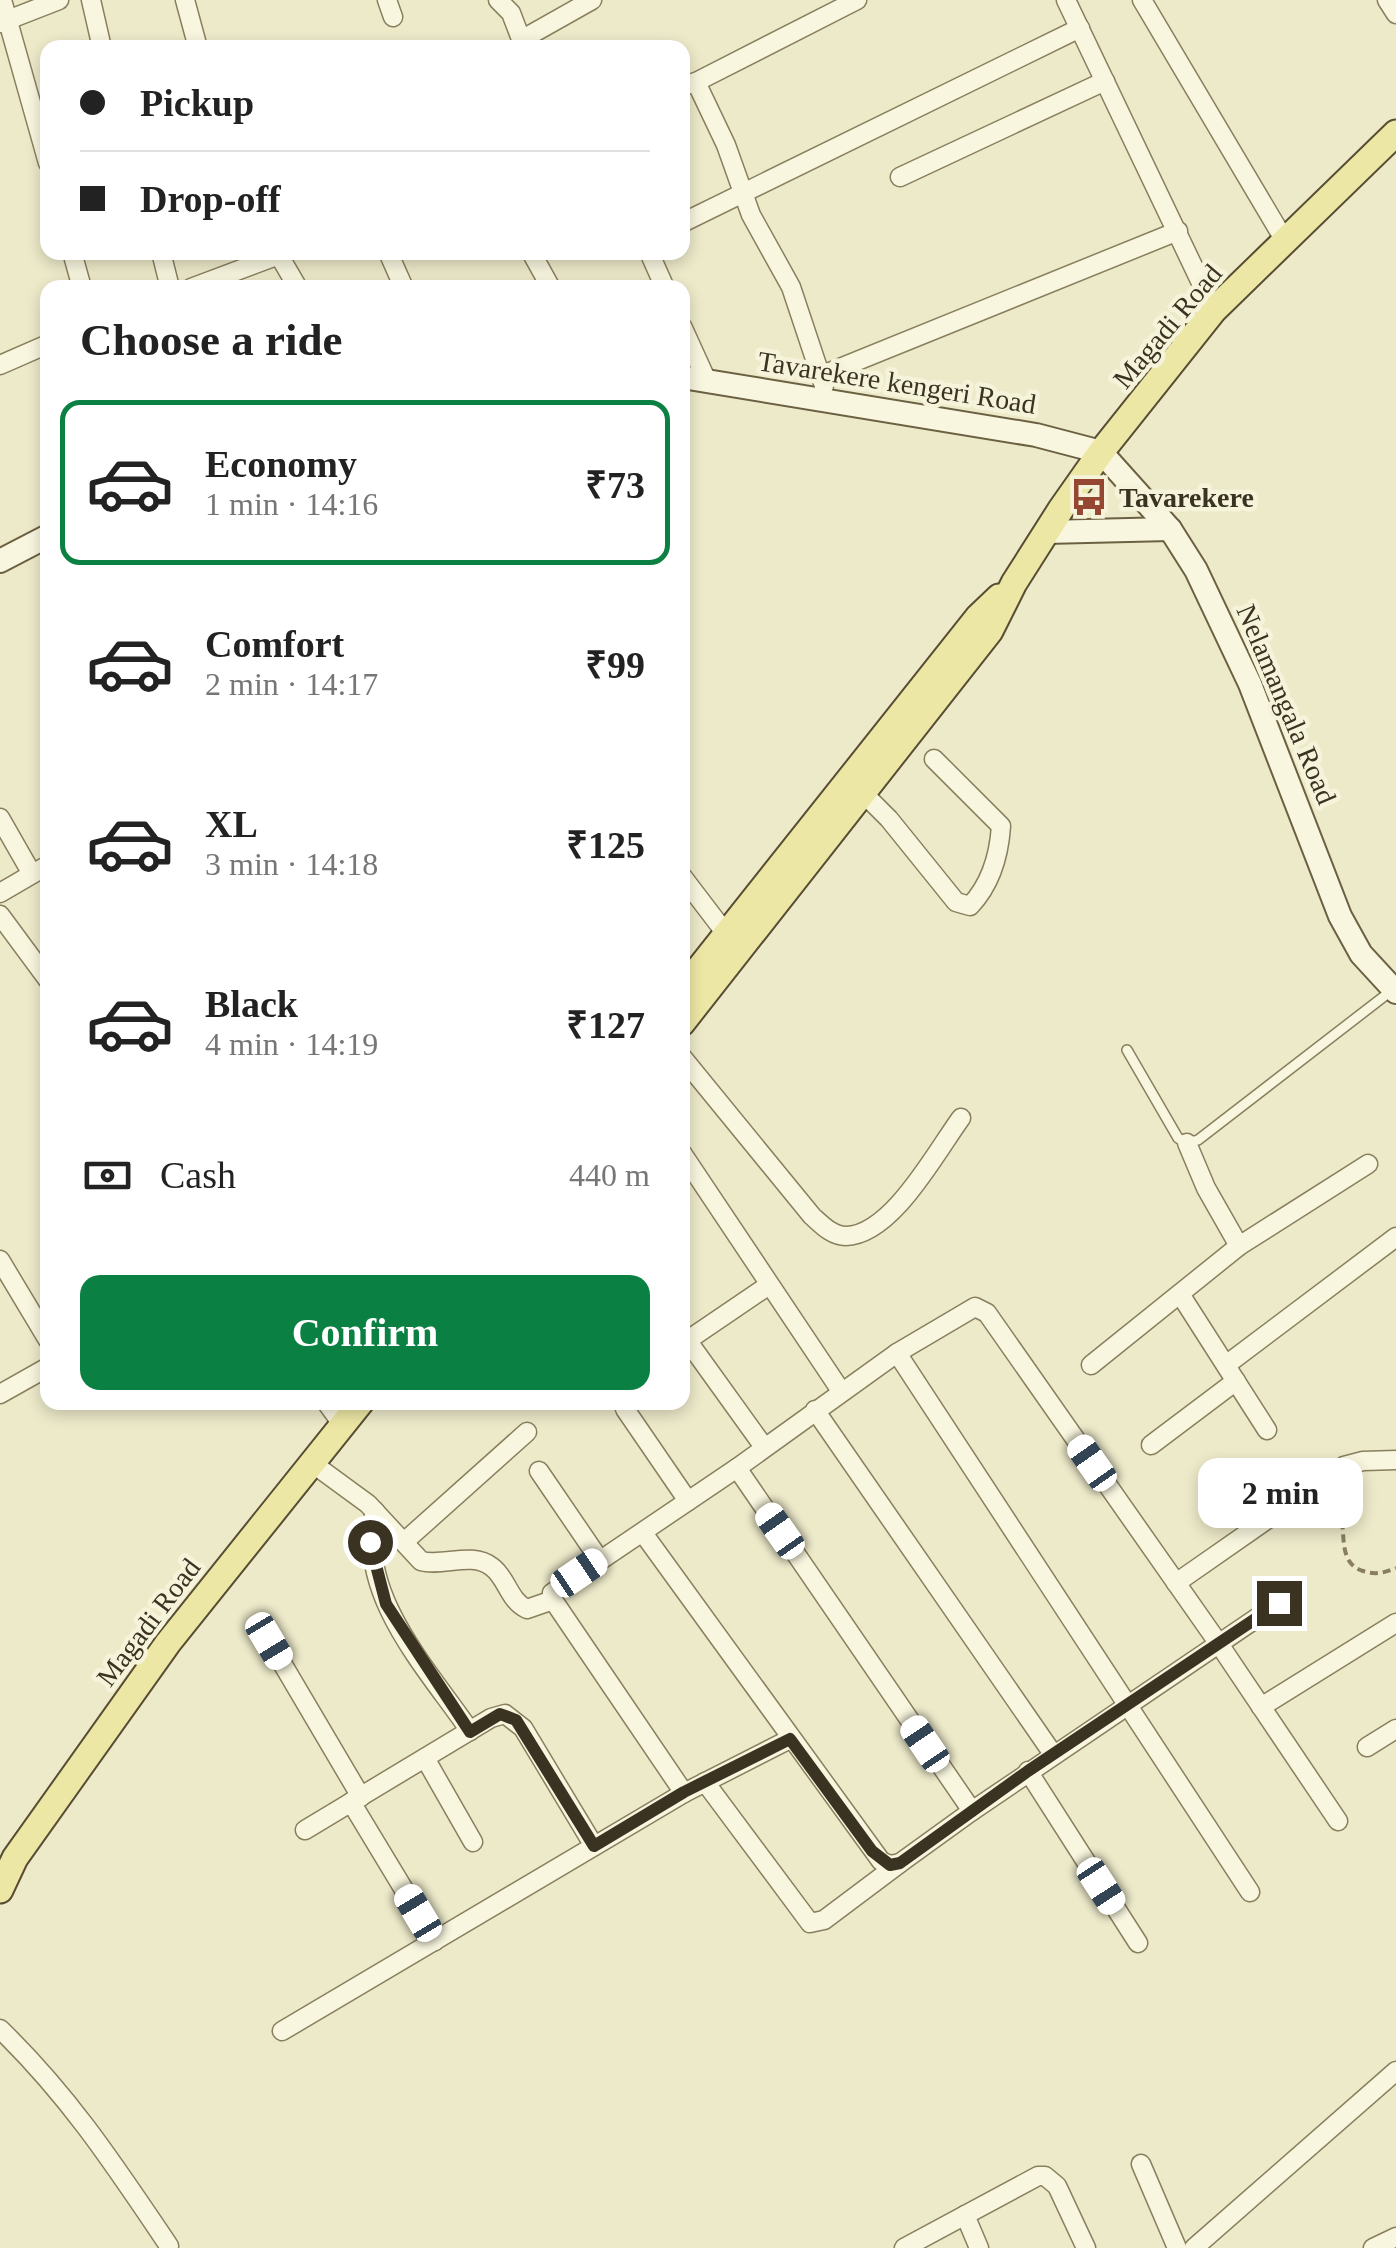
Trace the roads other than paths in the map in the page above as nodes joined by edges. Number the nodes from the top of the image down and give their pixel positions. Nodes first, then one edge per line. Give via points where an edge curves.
1 (2, 0) edge
2 (59, 0) edge
3 (91, 0) edge
4 (185, 0) edge
5 (498, 0) edge
6 (592, 0) edge
7 (1066, 0) edge
8 (1142, 0) edge
9 (1387, 0) edge
10 (845, 3) edge
11 (1396, 14) edge
12 (4, 21) edge
13 (1080, 28) junction
14 (100, 40) edge
15 (196, 40) edge
16 (521, 40) edge
17 (529, 40) edge
18 (1105, 81) junction
19 (690, 83) edge
20 (690, 86) edge
21 (1396, 133) edge
22 (40, 137) edge
23 (900, 177) dead end
24 (744, 194) junction
25 (690, 219) edge
26 (1178, 231) junction
27 (1285, 241) junction
28 (263, 260) edge
29 (211, 280) edge
30 (1214, 310) junction
31 (690, 344) edge
32 (40, 348) edge
33 (0, 366) edge
34 (820, 376) junction
35 (690, 378) edge
36 (707, 381) junction
37 (828, 401) junction
38 (1101, 452) junction
39 (1170, 529) junction
40 (1046, 532) junction
41 (40, 540) edge
42 (0, 561) edge
43 (924, 701) junction
44 (934, 758) dead end
45 (864, 794) junction
46 (0, 818) edge
47 (40, 870) edge
48 (690, 887) edge
49 (0, 893) edge
50 (0, 915) edge
51 (727, 936) junction
52 (40, 969) edge
53 (690, 980) edge
54 (1395, 989) edge
55 (690, 1013) edge
56 (1127, 1050) dead end
57 (690, 1067) edge
58 (961, 1118) dead end
59 (1188, 1142) junction
60 (1368, 1164) dead end
61 (690, 1165) edge
62 (1396, 1237) edge
63 (1239, 1246) junction
64 (0, 1260) edge
65 (770, 1285) junction
66 (1180, 1294) junction
67 (40, 1327) edge
68 (690, 1334) edge
69 (690, 1344) edge
70 (897, 1353) junction
71 (1091, 1365) dead end
72 (40, 1372) edge
73 (1231, 1373) junction
74 (842, 1391) junction
75 (0, 1394) edge
76 (332, 1410) edge
77 (354, 1410) edge
78 (626, 1410) edge
79 (816, 1410) junction
80 (342, 1424) junction
81 (1268, 1430) dead end
82 (527, 1432) dead end
83 (1151, 1445) dead end
84 (764, 1446) junction
85 (1396, 1460) edge
86 (312, 1463) junction
87 (736, 1468) junction
88 (539, 1472) dead end
89 (688, 1501) junction
90 (375, 1511) junction
91 (642, 1532) junction
92 (404, 1542) junction
93 (600, 1559) junction
94 (1176, 1583) junction
95 (553, 1600) junction
96 (1279, 1603) dead end
97 (1396, 1623) edge
98 (269, 1641) dead end
99 (1219, 1644) junction
100 (1128, 1705) junction
101 (1261, 1706) junction
102 (1396, 1729) edge
103 (470, 1732) junction
104 (790, 1739) junction
105 (1367, 1747) dead end
106 (1053, 1754) junction
107 (424, 1758) junction
108 (1028, 1771) junction
109 (705, 1782) junction
110 (684, 1792) junction
111 (356, 1799) junction
112 (972, 1811) junction
113 (1338, 1821) dead end
114 (305, 1830) dead end
115 (473, 1842) dead end
116 (594, 1846) junction
117 (900, 1863) junction
118 (0, 1890) edge
119 (1250, 1892) dead end
120 (435, 1941) junction
121 (1138, 1943) dead end
122 (0, 2029) edge
123 (282, 2031) dead end
124 (1396, 2071) edge
125 (1141, 2164) dead end
126 (965, 2215) junction
127 (1396, 2236) edge
128 (169, 2246) edge
129 (904, 2248) edge
130 (979, 2248) edge
131 (1086, 2248) edge
132 (1177, 2248) edge
133 (1194, 2248) edge
134 (1373, 2248) edge

1 - 12 street
2 - 12 street
3 - 14 street
4 - 15 street
5 - 16 street
6 - 17 street
7 - 13 street
8 - 27 street
9 - 11 street
10 - 19 street
12 - 22 street
13 - 18 street
13 - 24 street
18 - 23 street
18 - 26 street
20 - 24 street via 726,145
21 - 27 main road, Magadi Road
24 - 25 street
24 - 34 street via 791,287
26 - 30 street
26 - 34 street
27 - 30 main road, Magadi Road
28 - 29 street
30 - 38 main road, Magadi Road
31 - 36 street
32 - 33 street
34 - 37 street
35 - 36 main road, Tavarekere kengeri Road
36 - 37 main road, Tavarekere kengeri Road
37 - 38 main road, Tavarekere kengeri Road
38 - 39 main road, Nelamangala Road
38 - 40 main road, Magadi Road
39 - 40 main road
39 - 54 main road, Nelamangala Road via 1250,684 1340,916 1361,954
40 - 43 main road, Magadi Road via 1014,583 978,617
41 - 42 main road
43 - 45 main road, Magadi Road
43 - 51 main road, Magadi Road
44 - 45 street via 1000,826 1000,849 984,891 970,906 956,902
45 - 55 main road, Magadi Road
46 - 47 street
47 - 49 street
48 - 51 street
50 - 52 street
51 - 53 main road, Magadi Road
54 - 59 lane via 1208,1135
56 - 59 lane via 1171,1128
57 - 58 street via 812,1216 842,1236 882,1220
59 - 63 street
60 - 63 street
61 - 65 street
62 - 73 street
63 - 66 street
64 - 67 street
65 - 68 street
65 - 74 street
66 - 71 street
66 - 73 street
69 - 84 street
70 - 74 street
70 - 94 street via 968,1309 982,1308
70 - 100 street
72 - 75 street
73 - 81 street
73 - 83 street
74 - 79 street
76 - 80 street
77 - 80 main road, Magadi Road
78 - 89 street
79 - 84 street
79 - 106 street
80 - 86 main road, Magadi Road
82 - 92 street
84 - 87 street
85 - 94 street via 1351,1463
86 - 90 street
86 - 118 main road, Magadi Road via 168,1642
87 - 89 street
87 - 112 street
88 - 93 street
89 - 91 street
90 - 92 street
90 - 103 street via 370,1542 386,1604
91 - 93 street
91 - 104 street
92 - 95 street via 430,1563 486,1563 527,1609
93 - 95 street via 554,1590
94 - 99 street
95 - 110 street
96 - 99 street
97 - 101 street
98 - 111 street
99 - 100 street
99 - 101 street
100 - 106 street
100 - 119 street
101 - 113 street
102 - 105 street
103 - 107 street
103 - 116 street via 500,1714 516,1720
104 - 109 street
104 - 117 street via 872,1851 890,1865
106 - 108 street
107 - 111 street
107 - 115 street
108 - 112 street
108 - 121 street
109 - 110 street
109 - 117 street via 810,1923 824,1920
110 - 116 street
111 - 114 street
111 - 120 street
112 - 117 street
116 - 120 street
120 - 123 street
122 - 128 street via 80,2116
124 - 133 street
125 - 132 street
126 - 129 street
126 - 130 street
126 - 131 street via 1045,2176 1057,2186
127 - 134 street

